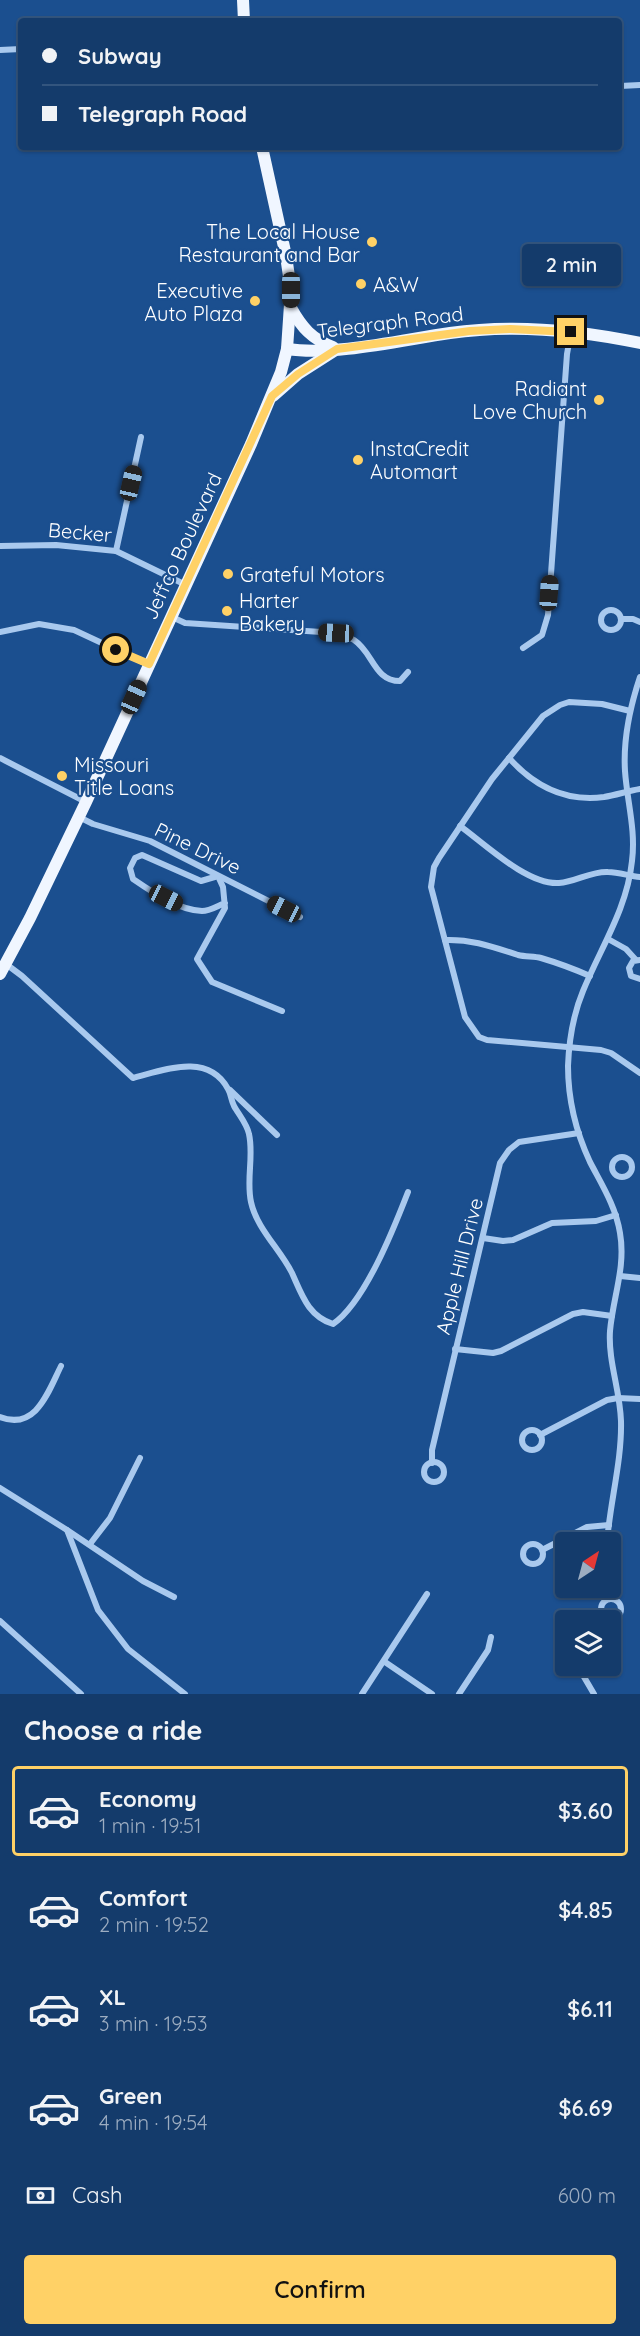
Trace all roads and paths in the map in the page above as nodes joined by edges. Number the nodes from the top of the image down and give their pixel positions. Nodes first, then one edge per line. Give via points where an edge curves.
1 (243, 0) edge
2 (244, 18) edge
3 (18, 49) edge
4 (0, 50) edge
5 (640, 85) edge
6 (622, 86) edge
7 (263, 150) edge
8 (291, 308) junction
9 (571, 332) junction
10 (640, 343) edge
11 (287, 349) junction
12 (337, 349) junction
13 (272, 396) junction
14 (141, 437) dead end
15 (0, 546) edge
16 (116, 551) junction
17 (186, 585) junction
18 (171, 617) junction
19 (621, 619) dead end
20 (640, 622) edge
21 (0, 632) edge
22 (523, 648) dead end
23 (149, 664) junction
24 (408, 672) dead end
25 (640, 677) edge
26 (630, 711) junction
27 (0, 758) edge
28 (509, 758) junction
29 (640, 789) edge
30 (627, 791) junction
31 (86, 802) junction
32 (78, 817) junction
33 (460, 826) junction
34 (218, 876) junction
35 (630, 876) junction
36 (640, 877) edge
37 (225, 903) junction
38 (300, 917) dead end
39 (608, 939) junction
40 (445, 940) junction
41 (638, 960) edge
42 (3, 969) edge
43 (590, 976) junction
44 (640, 979) edge
45 (282, 1011) dead end
46 (569, 1048) junction
47 (640, 1073) edge
48 (229, 1089) junction
49 (579, 1133) junction
50 (277, 1135) dead end
51 (613, 1172) dead end
52 (599, 1179) junction
53 (408, 1192) dead end
54 (616, 1215) junction
55 (483, 1238) junction
56 (620, 1276) junction
57 (640, 1278) edge
58 (612, 1316) junction
59 (455, 1349) junction
60 (61, 1366) dead end
61 (618, 1398) junction
62 (640, 1399) edge
63 (0, 1417) edge
64 (540, 1435) dead end
65 (140, 1458) dead end
66 (432, 1463) dead end
67 (0, 1488) edge
68 (609, 1525) junction
69 (67, 1530) junction
70 (608, 1532) edge
71 (90, 1544) junction
72 (542, 1550) dead end
73 (427, 1594) dead end
74 (174, 1597) dead end
75 (0, 1621) edge
76 (491, 1637) dead end
77 (385, 1662) junction
78 (583, 1676) edge
79 (81, 1694) edge
80 (185, 1694) edge
81 (362, 1694) edge
82 (432, 1694) edge
83 (459, 1694) edge
84 (594, 1694) edge

1 - 2 main road
3 - 4 street
5 - 6 street
7 - 8 main road, Jeffco Boulevard via 288,265
8 - 11 main road, Jeffco Boulevard
8 - 12 main road via 312,337
9 - 10 main road, Telegraph Road
9 - 12 main road, Telegraph Road via 470,331
9 - 22 street via 548,615 542,635
11 - 12 main road, Telegraph Road
11 - 13 main road, Jeffco Boulevard
12 - 13 main road
13 - 17 main road, Jeffco Boulevard
14 - 16 street
15 - 16 street, Becker via 56,545
16 - 17 street, Becker
17 - 18 main road, Jeffco Boulevard
18 - 23 main road, Jeffco Boulevard
18 - 24 street via 185,623 336,633 354,640 382,676 400,681
19 - 20 street
21 - 23 street via 39,624 74,630
23 - 31 main road, Jeffco Boulevard
25 - 26 street
26 - 28 street via 603,704 560,705 543,716
26 - 30 street via 625,747
27 - 31 street
28 - 30 street via 544,786 566,796 596,798
28 - 33 street
29 - 30 street
30 - 35 street via 633,831
31 - 32 main road, Jeffco Boulevard
32 - 34 street, Pine Drive via 150,841
32 - 42 main road, Jeffco Boulevard
33 - 35 street via 533,877 557,883 608,872
33 - 40 street via 434,867 431,887
34 - 37 street
34 - 37 street via 201,881 142,855 135,858 130,868 133,879 178,904 202,911
34 - 38 street, Pine Drive
35 - 36 street
35 - 39 street
37 - 45 street via 197,958 212,982
39 - 41 street
39 - 43 street
40 - 43 street via 475,941
40 - 46 street via 465,1017 479,1037
41 - 44 street via 631,963 629,971 633,978
42 - 48 street via 22,976 133,1078 176,1066 204,1068 215,1073
43 - 46 street via 575,1016
46 - 47 street via 611,1053
46 - 49 street via 569,1087
48 - 50 street
48 - 53 street via 249,1134 250,1200 255,1214 292,1273 301,1297 323,1320 333,1324 342,1318 370,1276
49 - 52 street
49 - 55 street, Apple Hill Drive via 519,1142 509,1150 500,1163
51 - 52 street
52 - 54 street
54 - 55 street via 596,1221 552,1223 513,1240
54 - 56 street via 622,1248
55 - 59 street, Apple Hill Drive
56 - 57 street
56 - 58 street
58 - 59 street via 573,1314 493,1353
58 - 61 street via 611,1355
59 - 66 street, Apple Hill Drive
60 - 63 street via 34,1414 24,1420
61 - 62 street
61 - 64 street
61 - 68 street via 620,1444
65 - 71 street via 110,1518
67 - 69 street
68 - 70 street
68 - 72 street via 587,1527
69 - 71 street
69 - 80 street via 98,1610 128,1649
71 - 74 street via 143,1581
73 - 77 street
75 - 79 street
76 - 83 street via 488,1650
77 - 81 street
77 - 82 street
78 - 84 street

